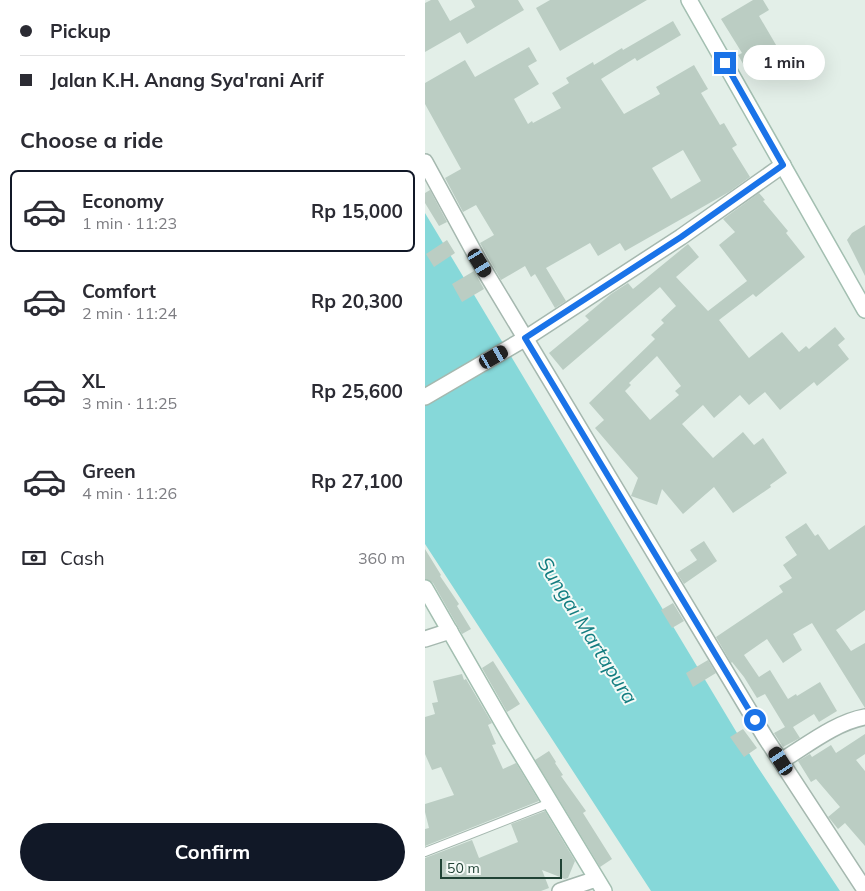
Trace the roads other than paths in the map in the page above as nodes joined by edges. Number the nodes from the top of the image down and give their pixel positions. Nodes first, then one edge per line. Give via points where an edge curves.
1 (689, 0) edge
2 (425, 162) edge
3 (783, 165) junction
4 (865, 310) edge
5 (525, 338) junction
6 (425, 397) edge
7 (425, 588) edge
8 (450, 631) junction
9 (425, 639) edge
10 (865, 717) edge
11 (781, 761) junction
12 (550, 803) junction
13 (425, 852) edge
14 (600, 885) edge
15 (865, 890) edge
16 (560, 891) edge

1 - 3 street
2 - 5 street
3 - 4 street
3 - 5 street via 681,237
5 - 6 street
5 - 11 street
7 - 8 street
8 - 9 street
8 - 12 street
10 - 11 street via 842,724
11 - 15 street
12 - 13 lane
12 - 14 street
14 - 16 street

